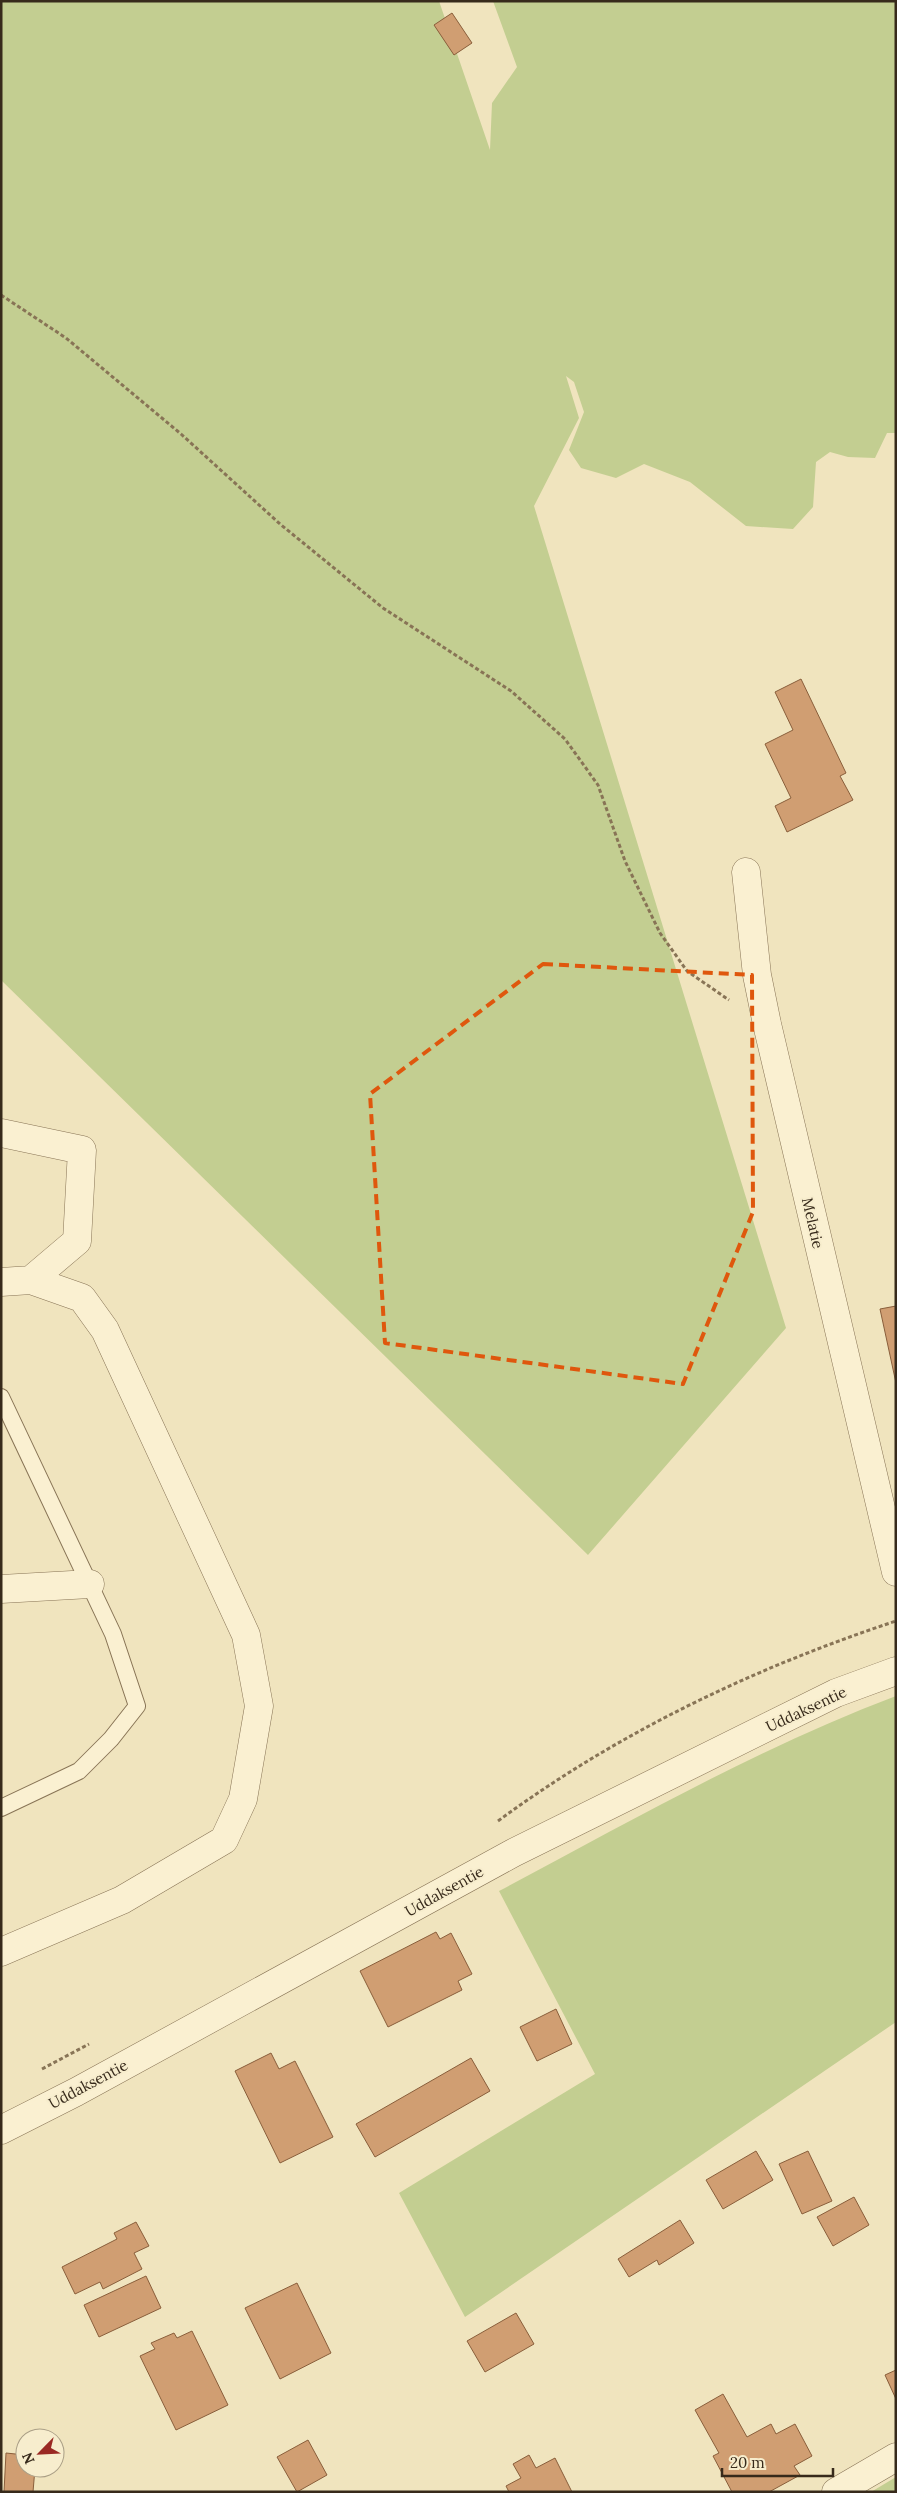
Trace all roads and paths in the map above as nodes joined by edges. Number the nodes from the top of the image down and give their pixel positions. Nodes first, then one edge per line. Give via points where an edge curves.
1 (1, 295) edge
2 (746, 872) dead end
3 (767, 1024) junction
4 (1, 1133) edge
5 (31, 1280) junction
6 (1, 1282) edge
7 (1, 1397) edge
8 (896, 1572) edge
9 (90, 1584) junction
10 (1, 1589) edge
11 (896, 1620) edge
12 (896, 1671) edge
13 (1, 1808) edge
14 (494, 1824) dead end
15 (1, 1952) edge
16 (94, 2041) dead end
17 (35, 2073) dead end
18 (1, 2130) edge
19 (896, 2457) edge
20 (836, 2492) edge

1 - 3 path via 66,338 181,434 280,524 376,602 511,691 565,739 598,785 625,861 660,933 687,971 709,989
2 - 3 street, Melatie via 757,976
3 - 8 street, Melatie
4 - 5 street via 82,1150 77,1240
5 - 6 street
5 - 15 street via 82,1298 106,1330 246,1635 259,1706 243,1799 224,1840 122,1900
7 - 9 lane
9 - 10 street
9 - 13 lane via 113,1634 137,1706 111,1739 79,1771
11 - 14 path via 716,1690 548,1784
12 - 18 street, Uddaksentie via 836,1692 513,1853
16 - 17 path
19 - 20 street

